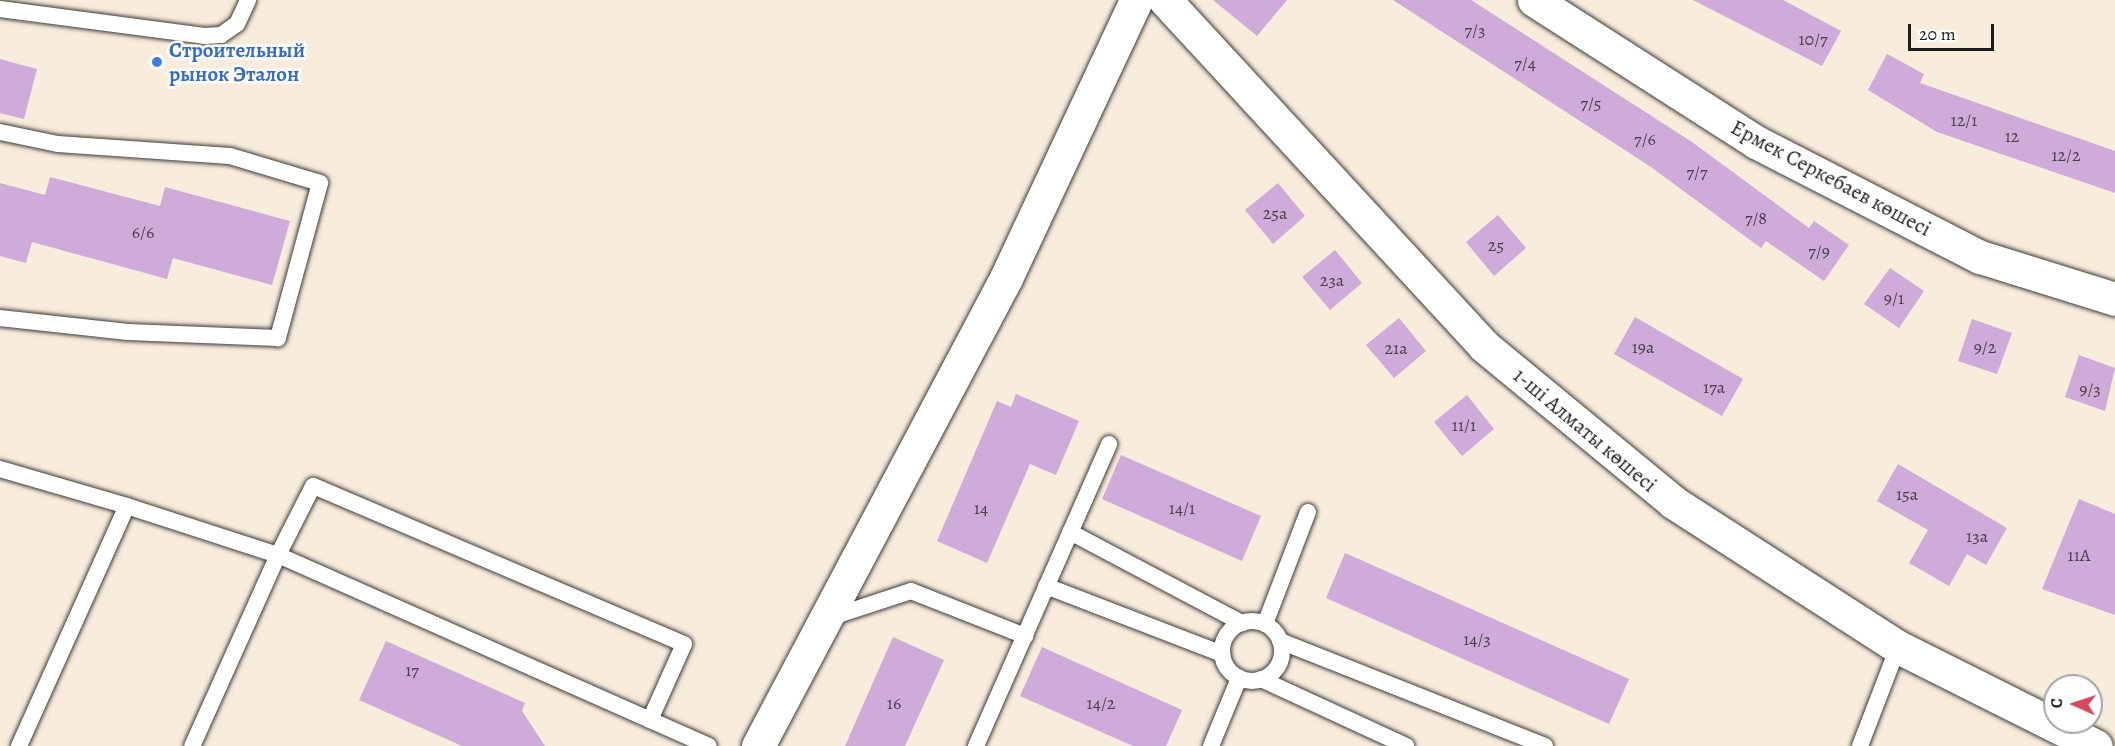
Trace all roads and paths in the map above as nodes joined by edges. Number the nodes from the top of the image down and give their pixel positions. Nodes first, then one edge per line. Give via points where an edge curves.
1 (248, 0) edge
2 (1136, 0) edge
3 (1165, 0) edge
4 (1539, 2) edge
5 (0, 9) edge
6 (0, 132) edge
7 (2115, 299) edge
8 (0, 318) edge
9 (1109, 444) dead end
10 (0, 470) edge
11 (127, 506) junction
12 (1308, 512) dead end
13 (1070, 532) junction
14 (278, 555) junction
15 (1046, 586) junction
16 (823, 621) junction
17 (1242, 623) junction
18 (1265, 624) junction
19 (1024, 636) junction
20 (1280, 641) junction
21 (1898, 647) junction
22 (1222, 654) junction
23 (1239, 678) junction
24 (1262, 680) junction
25 (650, 720) junction
26 (19, 746) edge
27 (192, 746) edge
28 (709, 746) edge
29 (758, 746) edge
30 (976, 746) edge
31 (1211, 746) edge
32 (1406, 746) edge
33 (1545, 746) edge
34 (1860, 746) edge
35 (2096, 746) edge

1 - 5 lane via 237,24 221,34 204,36
2 - 16 street via 1006,278
3 - 21 street, 1-ші Алматы көшесі via 1484,346 1673,502
4 - 7 street, Ермек Серкебаев көшесі via 1756,142 1980,257
6 - 8 lane via 58,144 230,156 320,183 278,338 128,332
9 - 13 lane
10 - 11 lane
11 - 14 lane
11 - 26 lane
12 - 18 lane
13 - 15 lane
13 - 17 lane
14 - 25 lane
14 - 25 lane via 313,486 684,644
14 - 27 lane
15 - 19 lane
15 - 22 lane
16 - 19 lane via 911,591
16 - 29 street
17 - 18 lane
17 - 22 lane via 1225,638
18 - 20 lane
19 - 30 lane
20 - 24 lane via 1279,664
20 - 33 lane
21 - 34 lane
21 - 35 street, 1-ші Алматы көшесі
22 - 23 lane
23 - 24 lane
23 - 31 lane
24 - 32 lane
25 - 28 lane

